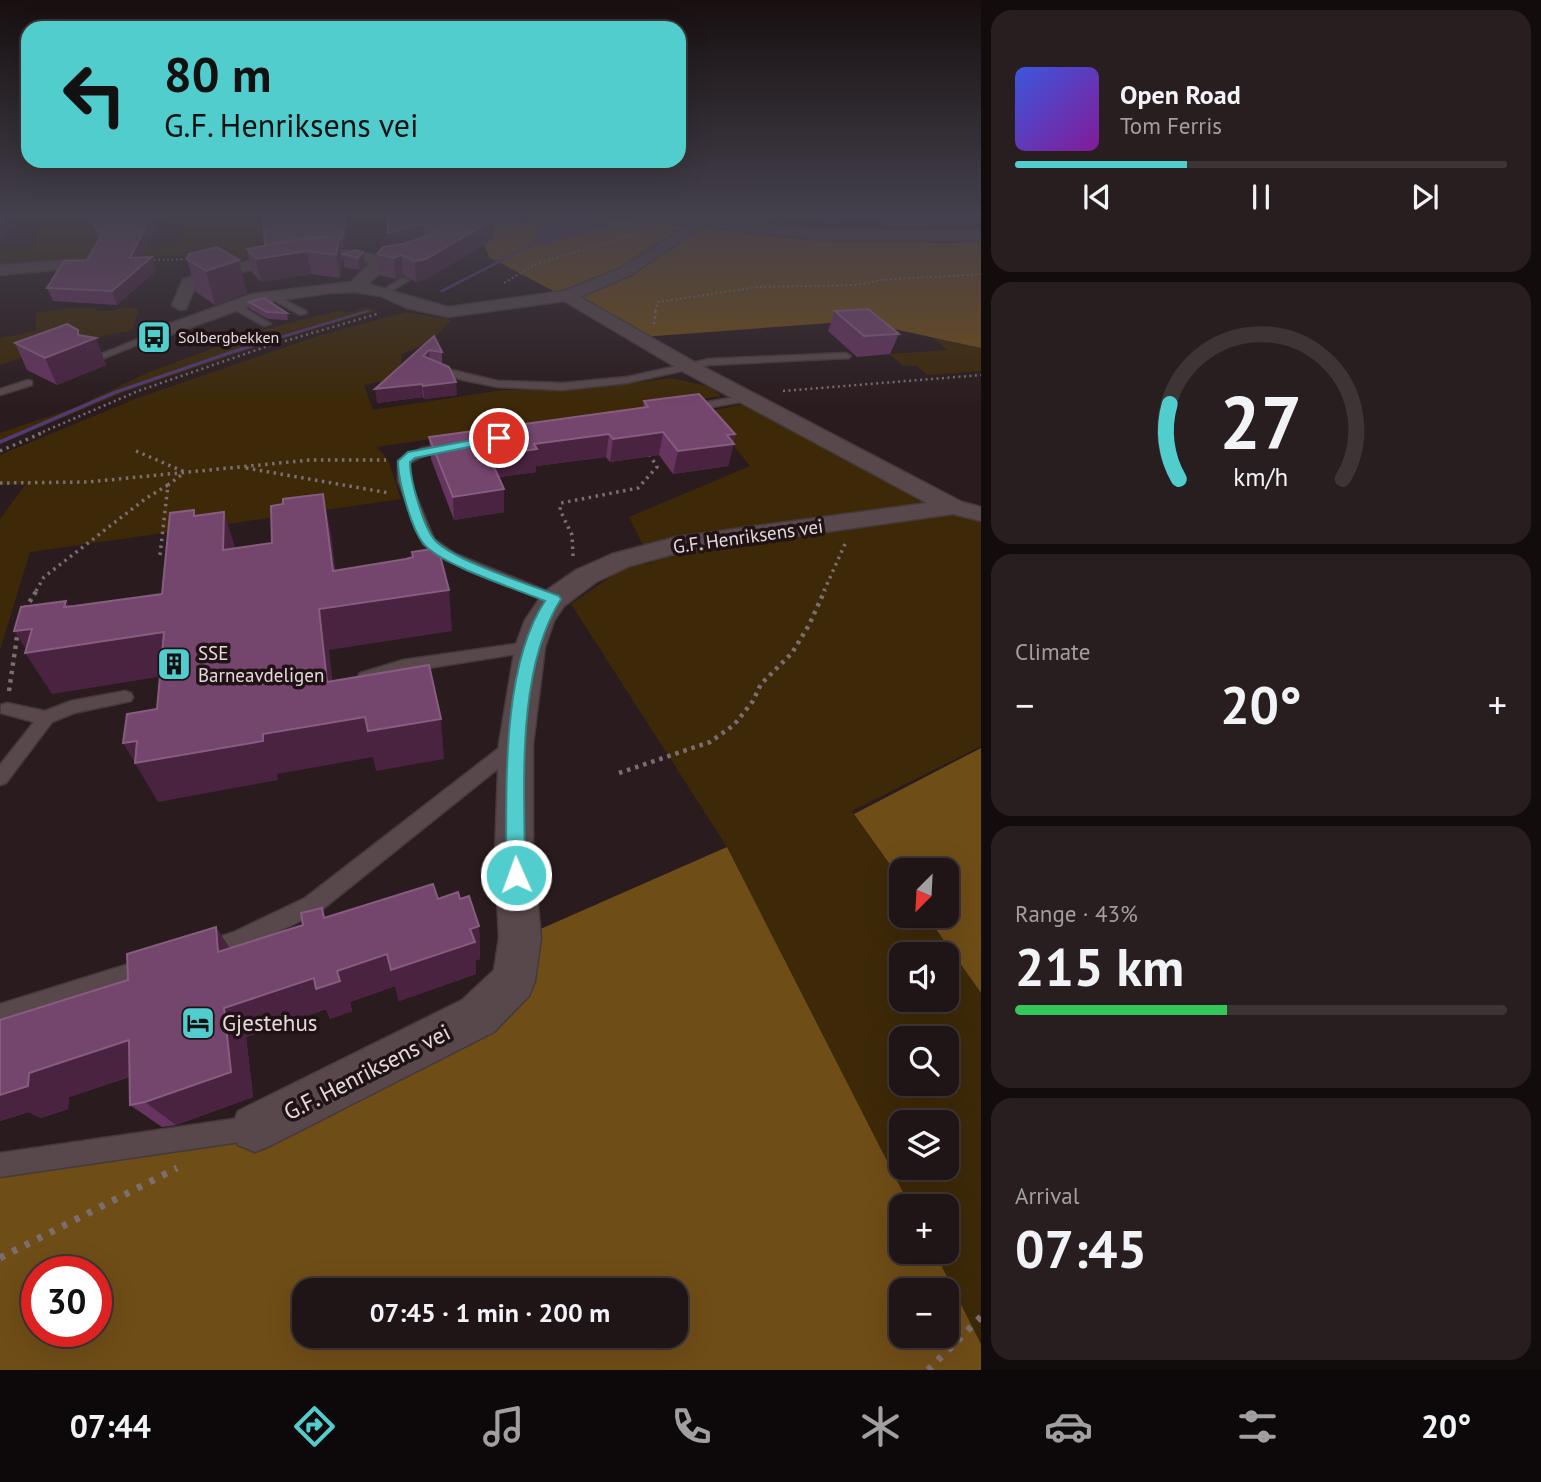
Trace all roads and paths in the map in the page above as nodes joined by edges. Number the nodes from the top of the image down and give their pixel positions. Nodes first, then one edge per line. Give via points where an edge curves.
1 (191, 278) edge
2 (203, 278) edge
3 (365, 278) edge
4 (512, 278) edge
5 (611, 278) edge
6 (902, 278) edge
7 (405, 279) edge
8 (189, 282) junction
9 (501, 284) dead end
10 (355, 287) junction
11 (384, 292) junction
12 (271, 295) junction
13 (567, 296) junction
14 (413, 304) junction
15 (180, 305) dead end
16 (233, 305) junction
17 (303, 313) dead end
18 (267, 324) dead end
19 (161, 333) joint
20 (646, 340) junction
21 (846, 356) dead end
22 (94, 359) dead end
23 (689, 367) junction
24 (430, 368) edge
25 (981, 375) edge
26 (28, 383) dead end
27 (0, 392) edge
28 (748, 398) junction
29 (673, 411) edge
30 (465, 444) edge
31 (646, 450) edge
32 (0, 451) edge
33 (136, 451) dead end
34 (404, 461) junction
35 (241, 467) junction
36 (186, 472) junction
37 (0, 483) edge
38 (168, 485) junction
39 (411, 497) junction
40 (967, 510) edge
41 (855, 520) junction
42 (160, 555) dead end
43 (586, 576) junction
44 (554, 599) junction
45 (530, 647) junction
46 (366, 677) edge
47 (125, 697) dead end
48 (7, 709) joint
49 (46, 718) junction
50 (516, 744) junction
51 (620, 773) dead end
52 (0, 778) edge
53 (0, 1015) edge
54 (255, 1128) joint
55 (0, 1165) edge
56 (182, 1165) dead end
57 (0, 1258) edge
58 (981, 1317) edge
59 (928, 1370) edge

1 - 8 path
2 - 8 street
3 - 10 street
4 - 9 path
5 - 13 street
6 - 20 path via 857,285 758,287 658,302 653,317 656,334
7 - 11 lane
8 - 15 street
10 - 11 street
10 - 12 street
11 - 14 street
12 - 16 street
12 - 17 lane
13 - 14 street via 460,312
13 - 20 street, G.F. Henriksens vei
14 - 32 path via 265,347 138,391
16 - 18 lane
16 - 19 street
19 - 22 lane
20 - 23 street, G.F. Henriksens vei
21 - 23 lane via 709,362
23 - 24 lane via 630,382 537,386 485,384
23 - 28 street, G.F. Henriksens vei
25 - 28 path via 765,392
26 - 27 lane
28 - 29 lane
28 - 40 street, G.F. Henriksens vei
30 - 34 lane via 426,450
31 - 43 path via 657,467 638,488 572,499 559,506 572,534 575,565
33 - 36 path
34 - 35 path via 310,460
34 - 39 lane via 404,481
35 - 36 path
35 - 39 path
36 - 37 path via 88,482
36 - 38 path
38 - 42 path
38 - 48 path via 44,577 36,588 15,639
39 - 44 lane via 428,541 451,557
40 - 41 street, G.F. Henriksens vei
41 - 43 street, G.F. Henriksens vei via 676,545 621,560
41 - 51 path via 809,625 734,724 710,742
43 - 44 street, G.F. Henriksens vei
44 - 45 street, G.F. Henriksens vei
45 - 46 lane via 403,666
45 - 50 street, G.F. Henriksens vei
47 - 49 lane via 71,707
48 - 49 lane
49 - 52 lane
50 - 53 lane via 313,905 237,941
50 - 54 street, G.F. Henriksens vei via 514,853 520,938 514,981 478,1016
54 - 55 lane
56 - 57 path
58 - 59 path

